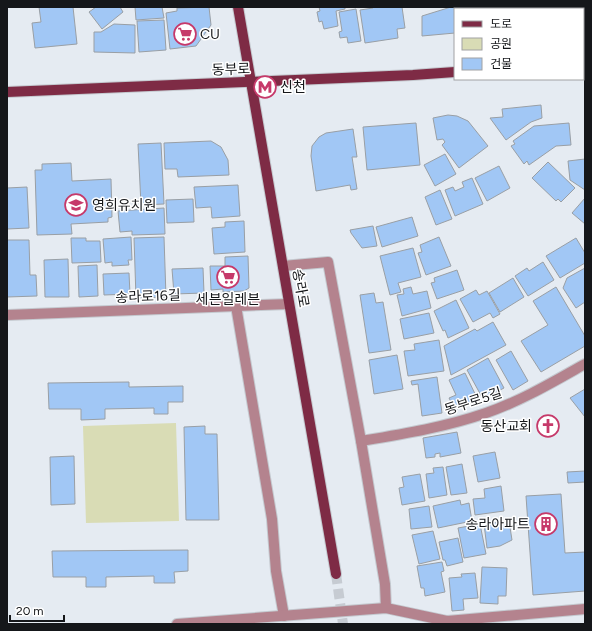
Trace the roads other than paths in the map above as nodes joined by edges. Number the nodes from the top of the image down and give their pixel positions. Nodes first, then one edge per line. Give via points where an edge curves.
1 (238, 7) edge
2 (454, 72) edge
3 (251, 82) junction
4 (7, 92) edge
5 (283, 266) junction
6 (289, 304) junction
7 (236, 306) junction
8 (7, 315) edge
9 (585, 364) edge
10 (361, 441) junction
11 (336, 574) tunnel mouth
12 (386, 608) junction
13 (585, 609) edge
14 (284, 616) junction
15 (177, 624) edge

1 - 3 main road, 송라로
2 - 3 main road, 동부로
3 - 4 main road, 동부로
3 - 5 main road, 송라로
5 - 6 main road, 송라로
5 - 10 street via 328,262
6 - 7 street, 송라로16길
6 - 11 main road, 송라로
7 - 8 street, 송라로16길
7 - 14 street via 272,519 276,570
9 - 10 street, 동부로5길 via 509,404 486,413 415,432
10 - 12 street via 385,584
12 - 13 street via 447,621
12 - 14 street
14 - 15 street

